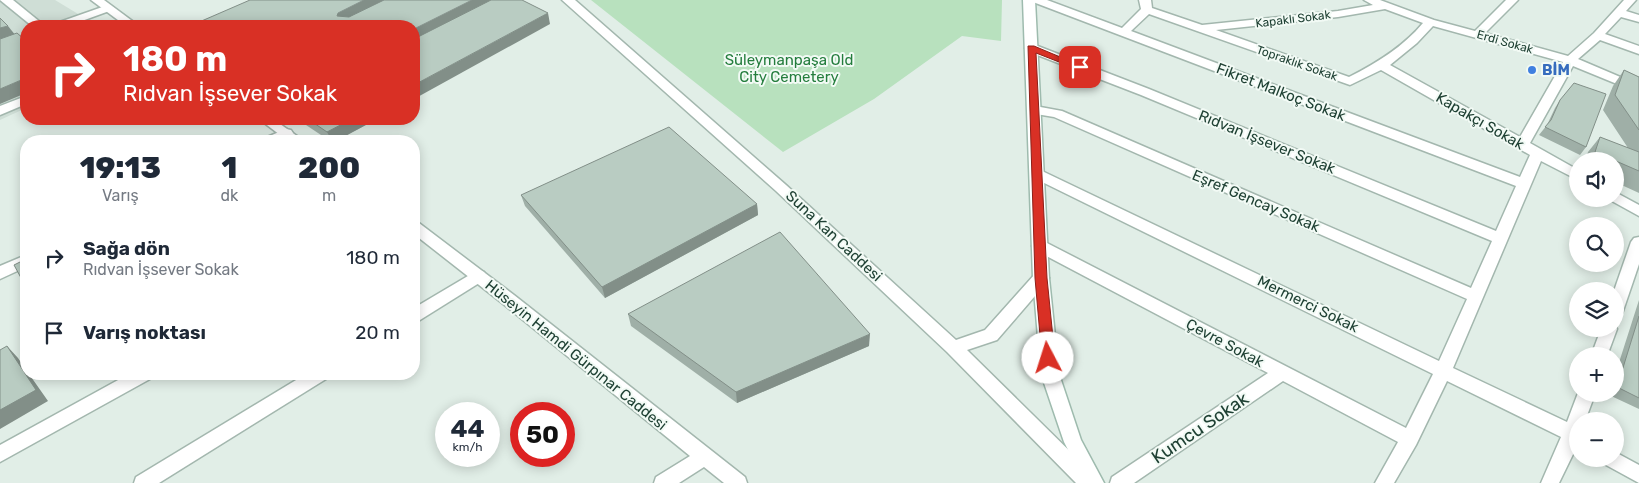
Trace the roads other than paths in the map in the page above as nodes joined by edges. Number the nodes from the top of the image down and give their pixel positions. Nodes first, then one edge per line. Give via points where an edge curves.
1 (6, 0) edge
2 (96, 0) edge
3 (568, 0) edge
4 (1029, 0) edge
5 (1037, 0) edge
6 (1370, 0) edge
7 (1512, 0) edge
8 (1630, 0) edge
9 (1146, 5) edge
10 (1385, 6) junction
11 (108, 8) junction
12 (1618, 12) junction
13 (31, 20) edge
14 (75, 20) edge
15 (125, 20) edge
16 (1639, 20) edge
17 (1430, 22) junction
18 (1200, 28) junction
19 (1124, 32) junction
20 (1478, 34) junction
21 (1598, 35) junction
22 (20, 40) edge
23 (0, 48) edge
24 (1031, 48) junction
25 (1639, 50) edge
26 (1570, 60) junction
27 (1383, 66) junction
28 (1639, 89) edge
29 (20, 103) edge
30 (1035, 110) junction
31 (0, 111) edge
32 (274, 125) edge
33 (289, 135) edge
34 (1522, 145) junction
35 (1537, 154) junction
36 (1569, 171) edge
37 (1037, 174) junction
38 (1524, 184) junction
39 (1624, 202) edge
40 (1639, 211) edge
41 (420, 232) edge
42 (1502, 239) junction
43 (1639, 242) edge
44 (1040, 246) junction
45 (20, 263) edge
46 (0, 273) edge
47 (478, 276) junction
48 (1041, 278) junction
49 (1624, 285) edge
50 (1475, 296) junction
51 (420, 312) edge
52 (953, 347) junction
53 (1444, 370) junction
54 (1281, 373) junction
55 (133, 380) edge
56 (310, 380) edge
57 (1569, 431) edge
58 (1410, 439) junction
59 (1569, 446) edge
60 (0, 454) edge
61 (704, 457) junction
62 (1624, 466) edge
63 (1639, 475) edge
64 (143, 483) edge
65 (663, 483) edge
66 (738, 483) edge
67 (1089, 483) edge
68 (1095, 483) edge
69 (1119, 483) edge
70 (1384, 483) edge
71 (1550, 483) edge

1 - 13 street
2 - 11 street
3 - 52 street, Suna Kan Caddesi via 781,188
4 - 24 street
5 - 19 street, Fikret Malkoç Sokak
6 - 10 street, Erdi Sokak
7 - 20 street
8 - 12 street
9 - 18 street, Topraklık Sokak
9 - 19 street
10 - 17 street, Erdi Sokak
10 - 18 street, Kapaklı Sokak
11 - 14 street
11 - 15 street
12 - 16 street
12 - 21 street
17 - 20 street, Erdi Sokak
17 - 27 street, Topraklık Sokak via 1420,36
18 - 27 street, Topraklık Sokak via 1350,82
19 - 38 street, Fikret Malkoç Sokak
20 - 26 street, Erdi Sokak
21 - 25 street
21 - 26 street
22 - 23 street
24 - 30 street
24 - 42 street, Rıdvan İşsever Sokak
26 - 28 street, Erdi Sokak
26 - 34 street
27 - 34 street, Kapakçı Sokak
29 - 31 street
30 - 37 street
30 - 50 street, Eşref Gencay Sokak via 1057,114
32 - 33 street
34 - 35 street, Kapakçı Sokak
35 - 36 street, Kapakçı Sokak
35 - 38 street
37 - 44 street
37 - 53 street, Mermerci Sokak
38 - 42 street
39 - 40 street
41 - 47 street, Hüseyin Hamdi Gürpınar Caddesi
42 - 50 street
43 - 49 street
44 - 48 street
44 - 54 street, Çevre Sokak
45 - 46 street
47 - 51 street
47 - 61 street, Hüseyin Hamdi Gürpınar Caddesi
48 - 52 street via 991,335
48 - 68 street via 1050,374 1073,442
50 - 53 street
52 - 67 street, Suna Kan Caddesi
53 - 57 street, Mermerci Sokak
53 - 58 street
54 - 58 street, Çevre Sokak
54 - 69 street, Kumcu Sokak
55 - 60 street
56 - 64 street
58 - 70 street
59 - 71 street
61 - 65 street
61 - 66 street, Hüseyin Hamdi Gürpınar Caddesi
62 - 63 street

